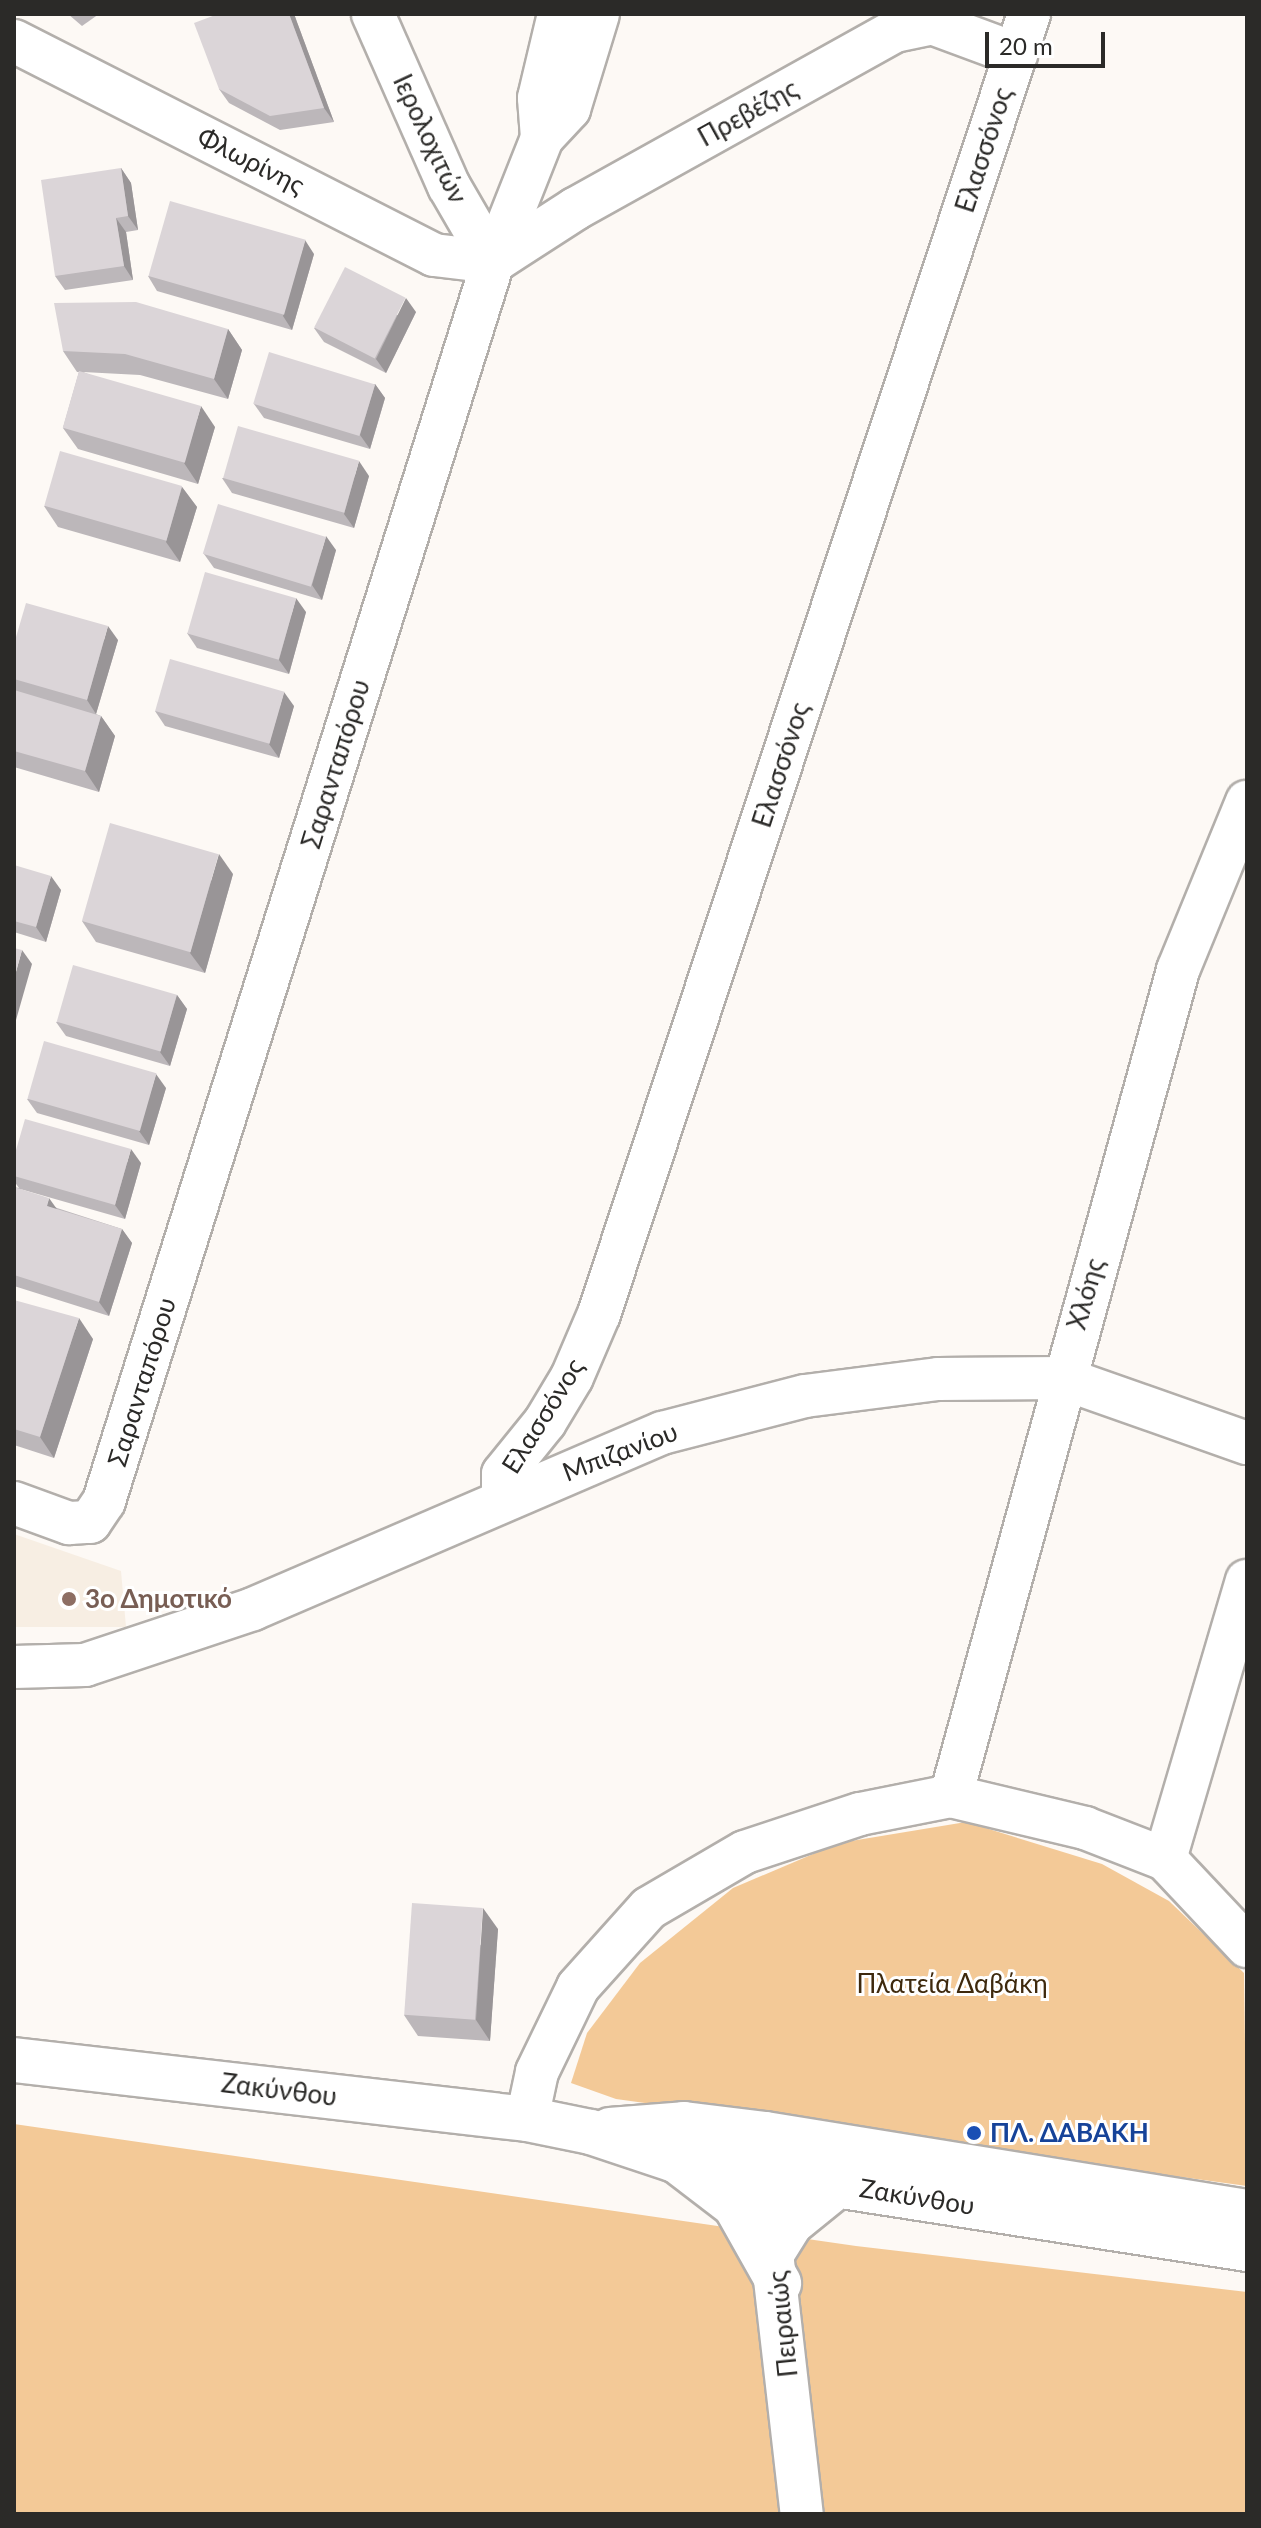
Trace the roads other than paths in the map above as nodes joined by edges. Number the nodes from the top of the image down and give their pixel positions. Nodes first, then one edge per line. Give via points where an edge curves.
1 (373, 14) edge
2 (559, 14) edge
3 (598, 14) edge
4 (1029, 14) edge
5 (14, 41) edge
6 (1016, 54) junction
7 (542, 138) junction
8 (493, 262) junction
9 (1247, 802) edge
10 (1062, 1378) junction
11 (1247, 1443) edge
12 (503, 1498) junction
13 (14, 1503) edge
14 (1247, 1581) edge
15 (14, 1667) edge
16 (951, 1796) junction
17 (1165, 1859) junction
18 (1247, 1946) edge
19 (14, 2060) edge
20 (527, 2119) junction
21 (591, 2132) junction
22 (764, 2154) junction
23 (675, 2160) junction
24 (839, 2184) junction
25 (1247, 2212) edge
26 (1247, 2249) edge
27 (776, 2267) junction
28 (802, 2514) edge

1 - 8 street, Ιερολοχιτών via 449,186
2 - 7 street via 539,98
3 - 7 street, Σαρανταπόρου via 569,109
4 - 6 street, Ελασσόνος
5 - 8 street, Φλωρίνης via 434,255
6 - 8 street, Πρεβέζης via 932,23 895,31 575,209
6 - 12 street, Ελασσόνος via 599,1314 572,1377 545,1422 503,1474
7 - 8 street, Σαρανταπόρου
8 - 13 street, Σαρανταπόρου via 109,1486 90,1522 69,1523
9 - 10 street, Χλόης via 1178,970
10 - 11 street, Μπιζανίου
10 - 12 street, Μπιζανίου via 938,1379 805,1396 662,1433
10 - 16 street, Χλόης
12 - 15 street, Μπιζανίου via 253,1609 85,1665
14 - 17 street
16 - 17 street via 1085,1828
16 - 20 street via 860,1814 745,1852 649,1908 578,1987 537,2072
17 - 18 street
19 - 20 street, Ζακύνθου
20 - 21 street, Ζακύνθου
21 - 22 street, Ζακύνθου via 684,2124
21 - 23 street, Ζακύνθου
22 - 23 street, Ζακύνθου
22 - 24 street, Ζακύνθου
22 - 25 street, Ζακύνθου
22 - 27 street, Πειραιώς
23 - 27 street via 735,2205
24 - 26 street, Ζακύνθου
24 - 27 street via 791,2223
27 - 28 street, Πειραιώς

